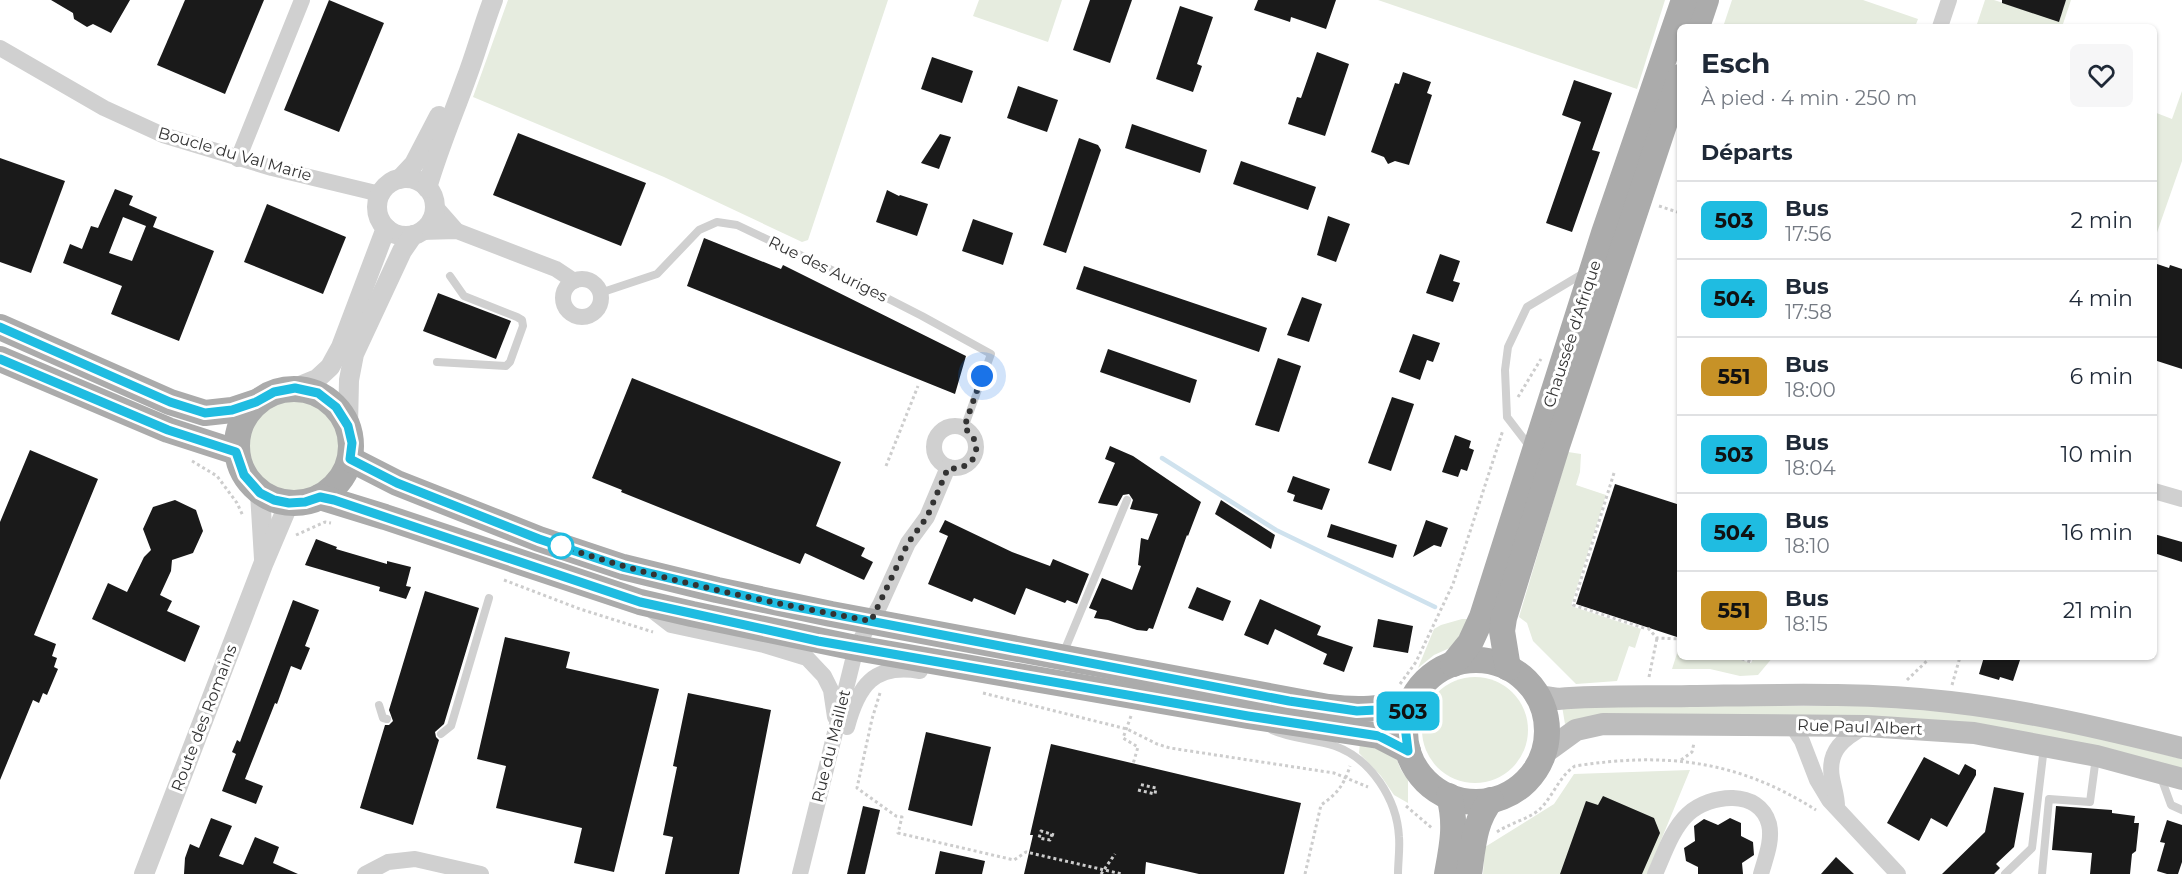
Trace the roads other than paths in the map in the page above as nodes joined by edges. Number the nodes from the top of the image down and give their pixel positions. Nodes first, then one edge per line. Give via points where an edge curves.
1 (302, 0) edge
2 (494, 0) edge
3 (1684, 0) edge
4 (1706, 0) edge
5 (1949, 0) edge
6 (1698, 24) edge
7 (1941, 24) edge
8 (480, 33) junction
9 (0, 48) edge
10 (1677, 86) edge
11 (238, 159) junction
12 (400, 179) junction
13 (380, 194) junction
14 (431, 197) junction
15 (386, 228) junction
16 (457, 231) junction
17 (417, 233) junction
18 (1592, 268) junction
19 (450, 276) dead end
20 (574, 281) junction
21 (600, 293) junction
22 (0, 327) edge
23 (0, 359) edge
24 (437, 362) dead end
25 (295, 388) junction
26 (256, 402) junction
27 (348, 426) junction
28 (964, 428) junction
29 (236, 452) junction
30 (1534, 453) junction
31 (350, 459) junction
32 (948, 468) junction
33 (2157, 492) edge
34 (260, 493) junction
35 (320, 497) junction
36 (2182, 499) edge
37 (1127, 500) dead end
38 (289, 503) junction
39 (264, 562) junction
40 (489, 598) dead end
41 (640, 602) junction
42 (871, 621) junction
43 (856, 648) junction
44 (1062, 657) junction
45 (1453, 664) junction
46 (1508, 668) junction
47 (1033, 678) junction
48 (1404, 694) junction
49 (1538, 696) junction
50 (379, 705) dead end
51 (1248, 716) junction
52 (387, 719) dead end
53 (1791, 724) junction
54 (1866, 726) junction
55 (837, 727) junction
56 (441, 734) dead end
57 (2044, 746) junction
58 (2182, 748) edge
59 (1408, 751) junction
60 (1543, 754) junction
61 (2097, 756) junction
62 (824, 777) junction
63 (2174, 777) edge
64 (1449, 796) junction
65 (1491, 800) junction
66 (1837, 807) junction
67 (2182, 810) edge
68 (144, 874) edge
69 (365, 874) edge
70 (481, 874) edge
71 (800, 874) edge
72 (1398, 874) edge
73 (1447, 874) edge
74 (1469, 874) edge
75 (1655, 874) edge
76 (1761, 874) edge
77 (1898, 874) edge
78 (2005, 874) edge
79 (2042, 874) edge

1 - 11 street
2 - 8 street
3 - 18 main road, Chaussée d'Afrique
4 - 6 main road
5 - 7 street
8 - 12 street via 455,78 432,133
8 - 14 street via 444,136
9 - 11 street, Boucle du Val Marie via 104,108 163,135
10 - 46 main road, Chaussée d'Afrique via 1504,618 1502,631
11 - 13 street, Boucle du Val Marie
12 - 13 street
12 - 14 street via 419,182
13 - 15 street via 378,212
14 - 16 street
14 - 17 street via 433,216
15 - 17 street via 404,236
15 - 25 street via 330,367 317,379
16 - 17 street
16 - 20 street via 556,269
17 - 27 street via 402,250 354,354
18 - 30 main road, Chaussée d'Afrique
18 - 30 lane via 1527,308 1508,347 1507,417
19 - 24 lane via 464,296 517,317 524,326 506,366
20 - 21 street via 592,282
20 - 21 street via 563,296 566,308 575,315 592,314 600,304
21 - 28 lane, Rue des Auriges via 657,274 699,230 717,222 737,225 922,315 991,354
22 - 26 main road via 170,402 205,413
23 - 29 main road via 168,430
25 - 26 main road via 274,392
25 - 27 main road via 318,393 336,407
26 - 29 main road via 244,416
27 - 31 main road
28 - 32 street via 974,438 976,452 962,468
28 - 32 street via 950,427 935,441 935,454
29 - 34 main road via 244,475
30 - 45 main road, Chaussée d'Afrique via 1482,616 1470,643
31 - 35 main road via 344,475
31 - 42 main road via 397,483 539,539 623,567
32 - 42 street via 927,517 908,543
33 - 36 street
34 - 38 main road
34 - 39 street, Route des Romains
35 - 38 main road
35 - 41 main road
37 - 44 lane
38 - 39 street, Route des Romains
39 - 68 street, Route des Romains
40 - 56 lane via 451,726
41 - 43 main road
41 - 55 street via 671,625 807,658 831,690
42 - 43 street, Rue du Maillet
42 - 44 main road
43 - 47 main road
43 - 55 street, Rue du Maillet
44 - 48 main road via 1357,711 1376,710
45 - 46 main road via 1481,660
45 - 48 main road via 1439,670 1418,690
46 - 49 main road via 1521,676
47 - 51 main road
47 - 62 street via 958,677 900,669 878,675 856,698 843,743
48 - 59 main road
49 - 58 main road, Rue Paul Albert via 1558,699 1808,695 1938,701 2084,724
49 - 60 main road via 1546,721
50 - 52 lane
51 - 59 main road via 1379,736
51 - 72 lane via 1281,734 1345,750 1370,770 1389,798 1397,824
53 - 54 main road, Rue Paul Albert
53 - 60 main road, Rue Paul Albert via 1603,724 1576,730
53 - 66 street via 1823,791
54 - 57 main road, Rue Paul Albert via 1974,734
54 - 66 street via 1841,742 1832,760
55 - 62 street, Rue du Maillet
57 - 61 main road, Rue Paul Albert
57 - 78 lane via 2032,848
59 - 64 main road via 1421,776
60 - 65 main road via 1523,784
61 - 63 main road, Rue Paul Albert
61 - 79 lane via 2090,802 2049,799
62 - 71 street, Rue du Maillet
63 - 67 lane via 2163,783 2171,805
64 - 65 main road
64 - 73 main road via 1454,835
65 - 74 main road via 1480,813
66 - 77 street
69 - 70 street via 388,862 415,859
75 - 76 street via 1663,842 1698,806 1725,797 1752,802 1768,823 1770,834

